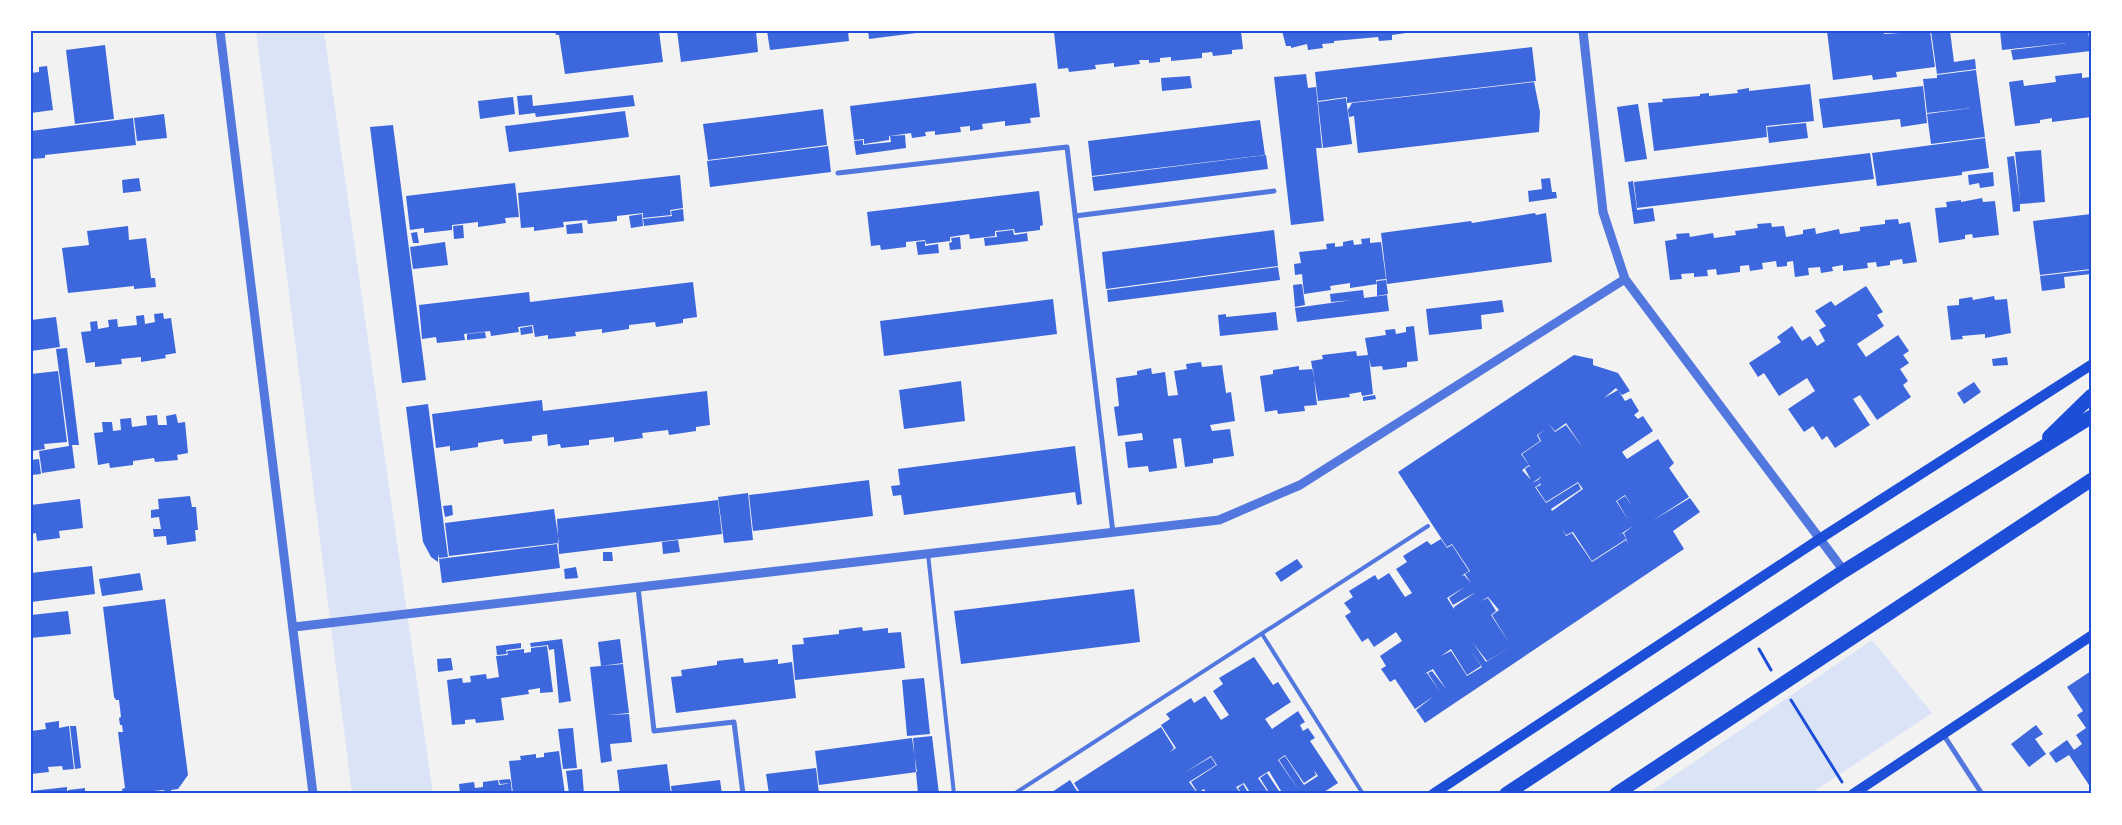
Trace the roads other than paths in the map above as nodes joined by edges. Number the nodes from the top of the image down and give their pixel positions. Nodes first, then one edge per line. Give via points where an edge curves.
1 (220, 31) edge
2 (1583, 31) edge
3 (838, 173) dead end
4 (1274, 192) dead end
5 (1075, 216) junction
6 (1625, 279) junction
7 (2091, 365) edge
8 (2091, 396) edge
9 (2091, 417) edge
10 (2029, 457) junction
11 (2091, 480) edge
12 (2091, 488) edge
13 (2060, 499) junction
14 (1428, 526) dead end
15 (1114, 533) junction
16 (1821, 538) junction
17 (928, 554) junction
18 (1844, 571) junction
19 (638, 587) junction
20 (294, 627) junction
21 (1262, 634) junction
22 (2091, 636) edge
23 (1943, 734) junction
24 (313, 794) edge
25 (743, 794) edge
26 (954, 794) edge
27 (1014, 794) edge
28 (1363, 794) edge
29 (1433, 794) edge
30 (1506, 794) edge
31 (1616, 794) edge
32 (1853, 794) edge
33 (1982, 794) edge

1 - 20 street
2 - 6 street via 1603,212
3 - 5 street via 1067,147
4 - 5 street
5 - 15 street
6 - 15 street via 1300,485 1219,520
6 - 16 street
7 - 16 main road
8 - 10 highway
9 - 10 highway
10 - 18 highway
11 - 13 highway
12 - 13 highway
13 - 31 highway
14 - 21 lane
15 - 17 street
16 - 18 street
16 - 29 main road
17 - 19 street
17 - 26 lane
18 - 30 highway
19 - 20 street
19 - 25 street via 654,731 734,722
20 - 24 street
21 - 27 lane
21 - 28 lane
22 - 23 main road
23 - 32 main road
23 - 33 street

